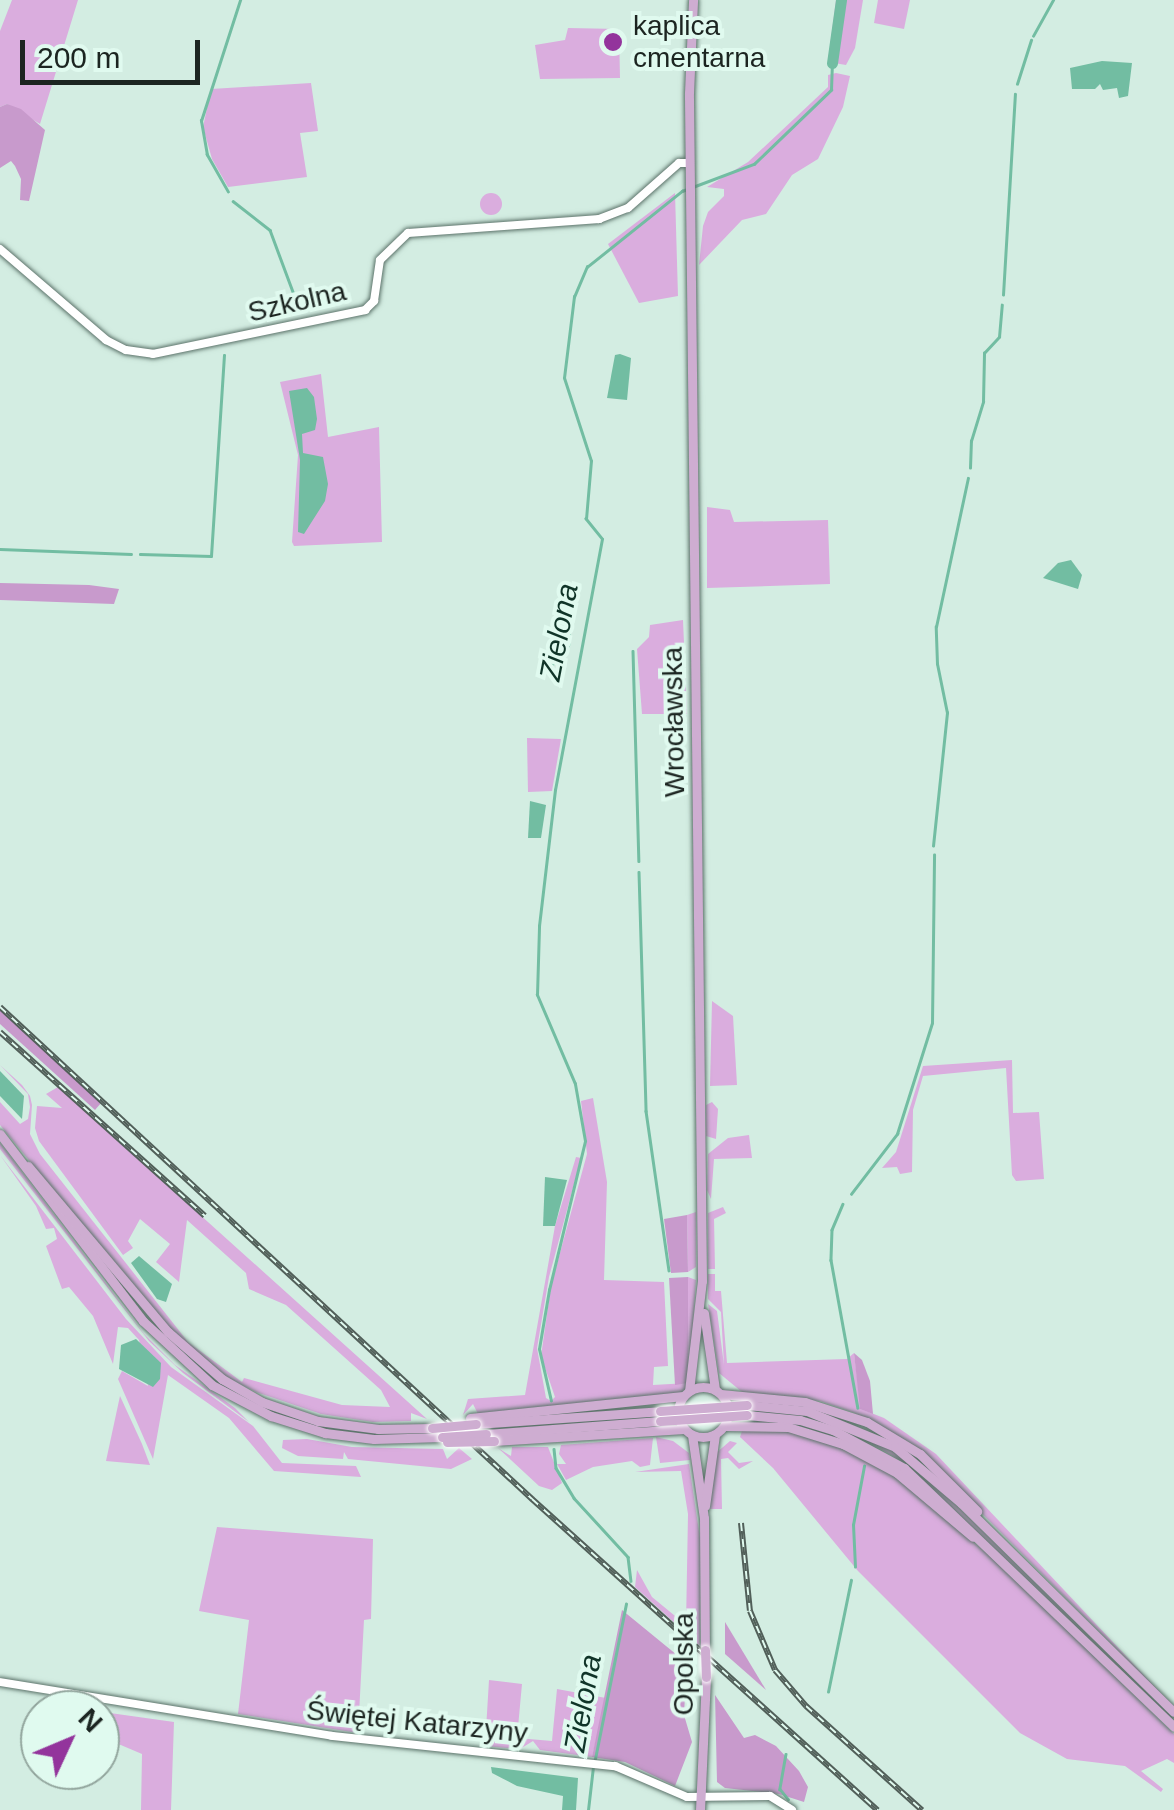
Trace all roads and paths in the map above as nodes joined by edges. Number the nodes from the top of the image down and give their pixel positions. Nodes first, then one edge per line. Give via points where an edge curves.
1 (693, 0) edge
2 (690, 162) junction
3 (0, 249) edge
4 (0, 1134) edge
5 (9, 1146) junction
6 (702, 1298) junction
7 (718, 1392) junction
8 (686, 1394) junction
9 (747, 1410) junction
10 (660, 1416) junction
11 (473, 1421) junction
12 (724, 1426) junction
13 (688, 1432) junction
14 (445, 1435) junction
15 (715, 1435) junction
16 (490, 1437) junction
17 (704, 1518) junction
18 (999, 1539) junction
19 (1007, 1566) junction
20 (0, 1682) edge
21 (1174, 1712) edge
22 (1174, 1728) edge
23 (702, 1798) junction
24 (700, 1810) edge
25 (792, 1810) edge

1 - 2 main road, Wrocławska
2 - 3 street, Szkolna via 678,163 635,204 600,219 408,233 380,260 374,301 365,310 152,354 106,340
2 - 6 main road, Wrocławska
4 - 5 main road
5 - 14 main road, bridge via 168,1332 222,1380 318,1422 432,1428
5 - 14 main road via 143,1321 205,1380 251,1407 315,1430 357,1438
6 - 7 main road
6 - 8 main road
7 - 8 main road
7 - 12 main road via 729,1409
7 - 18 main road via 805,1402 867,1422 946,1476
8 - 11 main road
8 - 13 main road via 678,1413
9 - 10 main road, bridge
9 - 18 main road via 807,1411 876,1437 924,1470
9 - 19 main road via 867,1444 920,1479
10 - 11 main road
10 - 16 main road
11 - 14 main road, bridge
12 - 15 main road
12 - 19 main road via 788,1428 854,1448 896,1473
13 - 15 main road
13 - 16 main road
13 - 17 main road, Opolska
14 - 16 main road, bridge
15 - 17 main road, Opolska
17 - 23 main road, Opolska, bridge
18 - 21 main road
19 - 22 main road
20 - 23 street, Świętej Katarzyny via 332,1736 605,1765
23 - 24 main road, Opolska
23 - 25 street, Świętej Katarzyny via 770,1796

